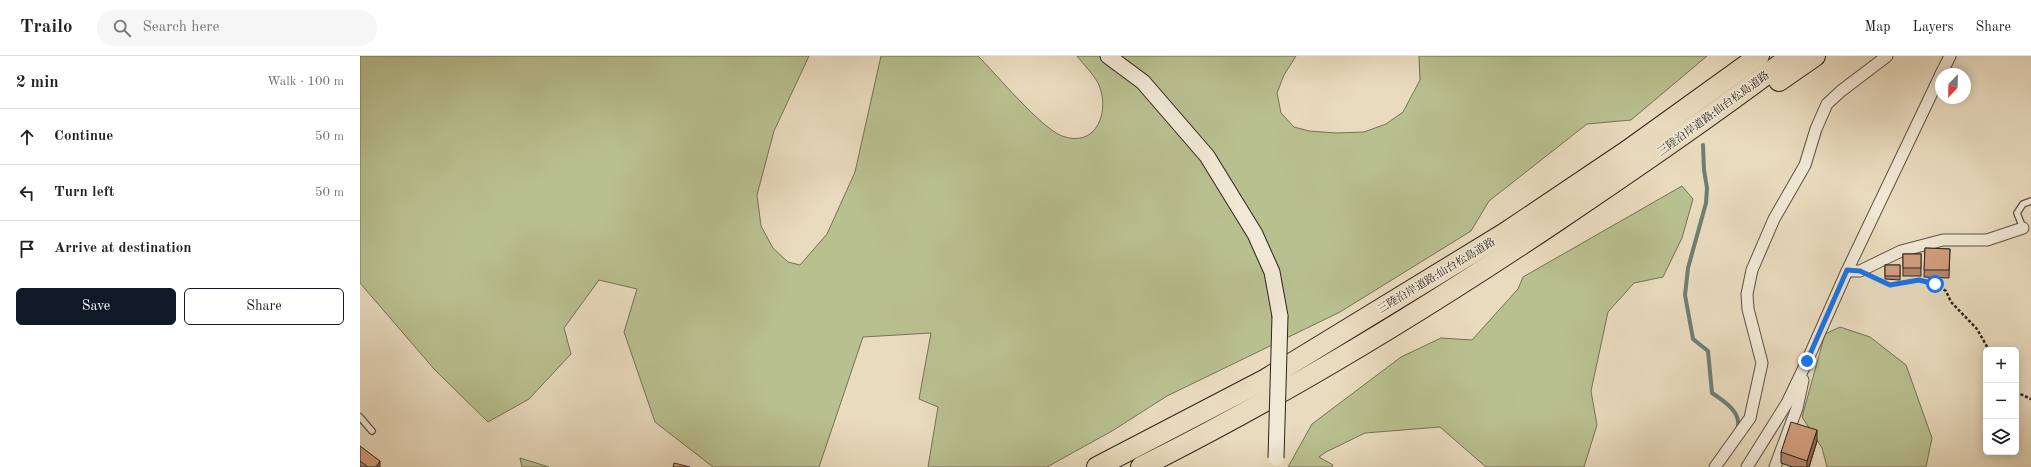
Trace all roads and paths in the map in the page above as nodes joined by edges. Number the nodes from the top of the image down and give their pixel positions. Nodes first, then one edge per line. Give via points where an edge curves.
1 (1108, 56) edge
2 (1737, 56) edge
3 (1759, 56) edge
4 (1791, 56) edge
5 (1816, 56) edge
6 (1887, 56) edge
7 (1950, 56) edge
8 (1944, 68) edge
9 (1935, 87) edge
10 (1634, 158) junction
11 (2031, 201) edge
12 (2023, 228) joint
13 (1847, 270) junction
14 (1860, 271) junction
15 (1987, 347) edge
16 (1807, 361) junction
17 (2019, 393) edge
18 (2031, 399) edge
19 (360, 417) edge
20 (372, 431) dead end
21 (1276, 462) edge
22 (1096, 467) edge
23 (1141, 467) edge
24 (1715, 467) edge
25 (1748, 467) edge
26 (1775, 467) edge

1 - 21 street, bridge via 1143,82 1207,156 1255,234 1272,272 1280,316
2 - 10 highway
3 - 10 highway, 三陸沿岸道路;仙台松島道路
4 - 10 highway, 三陸沿岸道路;仙台松島道路
5 - 10 highway via 1755,98
6 - 24 street via 1827,104 1805,165 1774,220 1752,270 1748,309 1762,363 1750,418
7 - 8 street
9 - 13 street
10 - 22 highway, 三陸沿岸道路;仙台松島道路 via 1505,233 1266,379
10 - 23 highway, 三陸沿岸道路;仙台松島道路 via 1493,264 1339,361 1192,442
11 - 12 lane via 2023,204 2017,213
12 - 14 street via 1987,240 1943,240 1901,252
13 - 14 street
13 - 16 street
14 - 15 path via 1890,285 1919,280 1935,284 1946,291 1951,302 1977,329
16 - 25 street via 1787,403
16 - 26 street via 1797,408
17 - 18 path
19 - 20 lane

